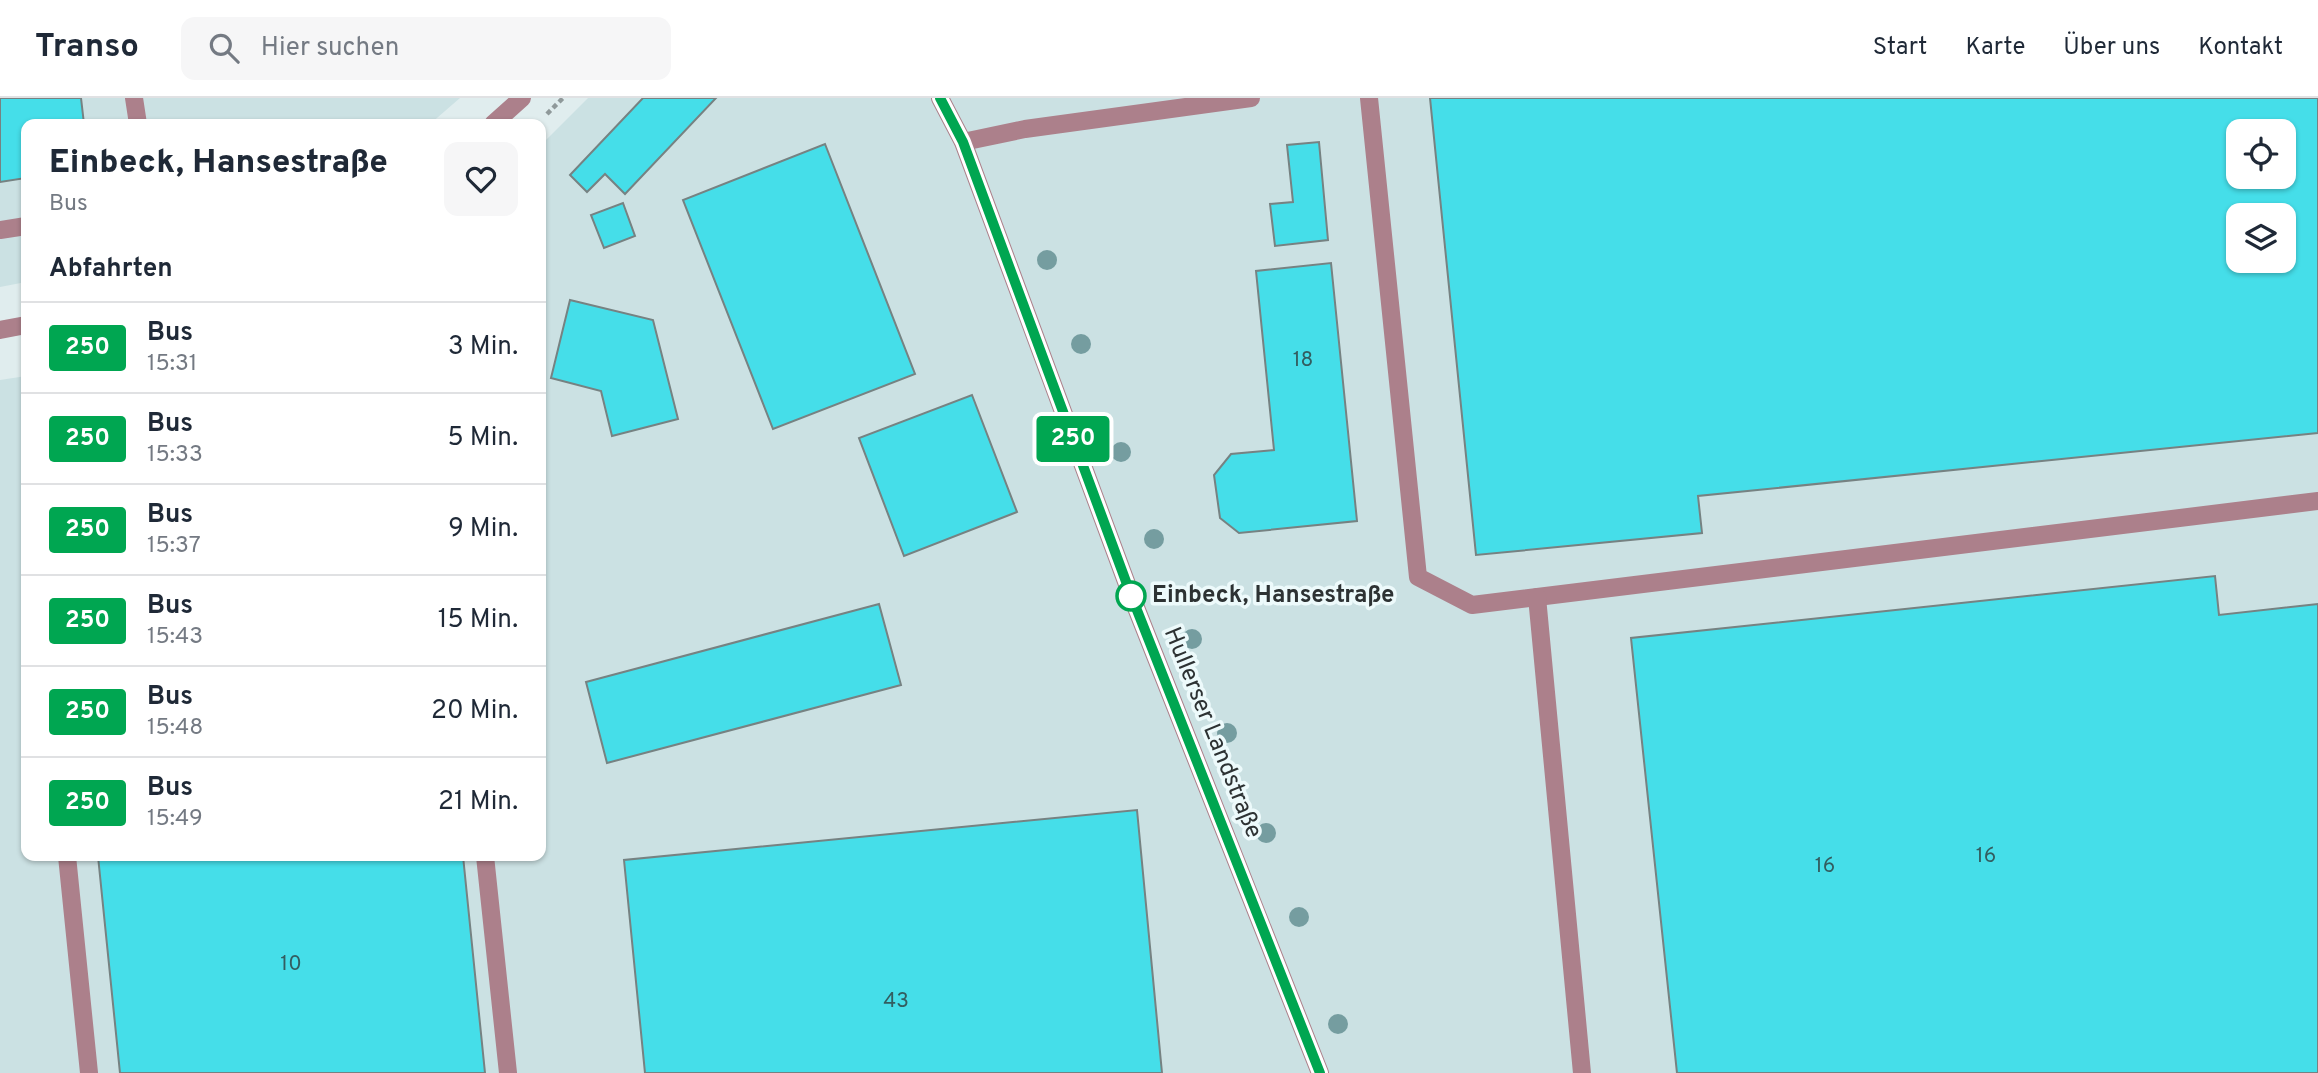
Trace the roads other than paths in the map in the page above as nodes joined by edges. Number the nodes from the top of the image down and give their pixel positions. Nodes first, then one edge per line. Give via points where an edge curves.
1 (134, 98) edge
2 (522, 98) edge
3 (940, 98) edge
4 (1251, 98) edge
5 (1369, 98) edge
6 (1139, 105) edge
7 (137, 119) edge
8 (499, 119) edge
9 (963, 142) junction
10 (21, 227) edge
11 (0, 230) edge
12 (21, 326) edge
13 (0, 330) edge
14 (2318, 500) edge
15 (1537, 597) junction
16 (68, 861) edge
17 (486, 861) edge
18 (89, 1073) edge
19 (508, 1073) edge
20 (1320, 1073) edge
21 (1582, 1073) edge

1 - 7 street
2 - 8 street
3 - 9 street, Hullerser Landstraße
4 - 6 street
5 - 15 street via 1418,577 1472,605
6 - 9 street
9 - 20 street, Hullerser Landstraße via 1131,595
10 - 11 street
12 - 13 street
14 - 15 street
15 - 21 street
16 - 18 street
17 - 19 street

